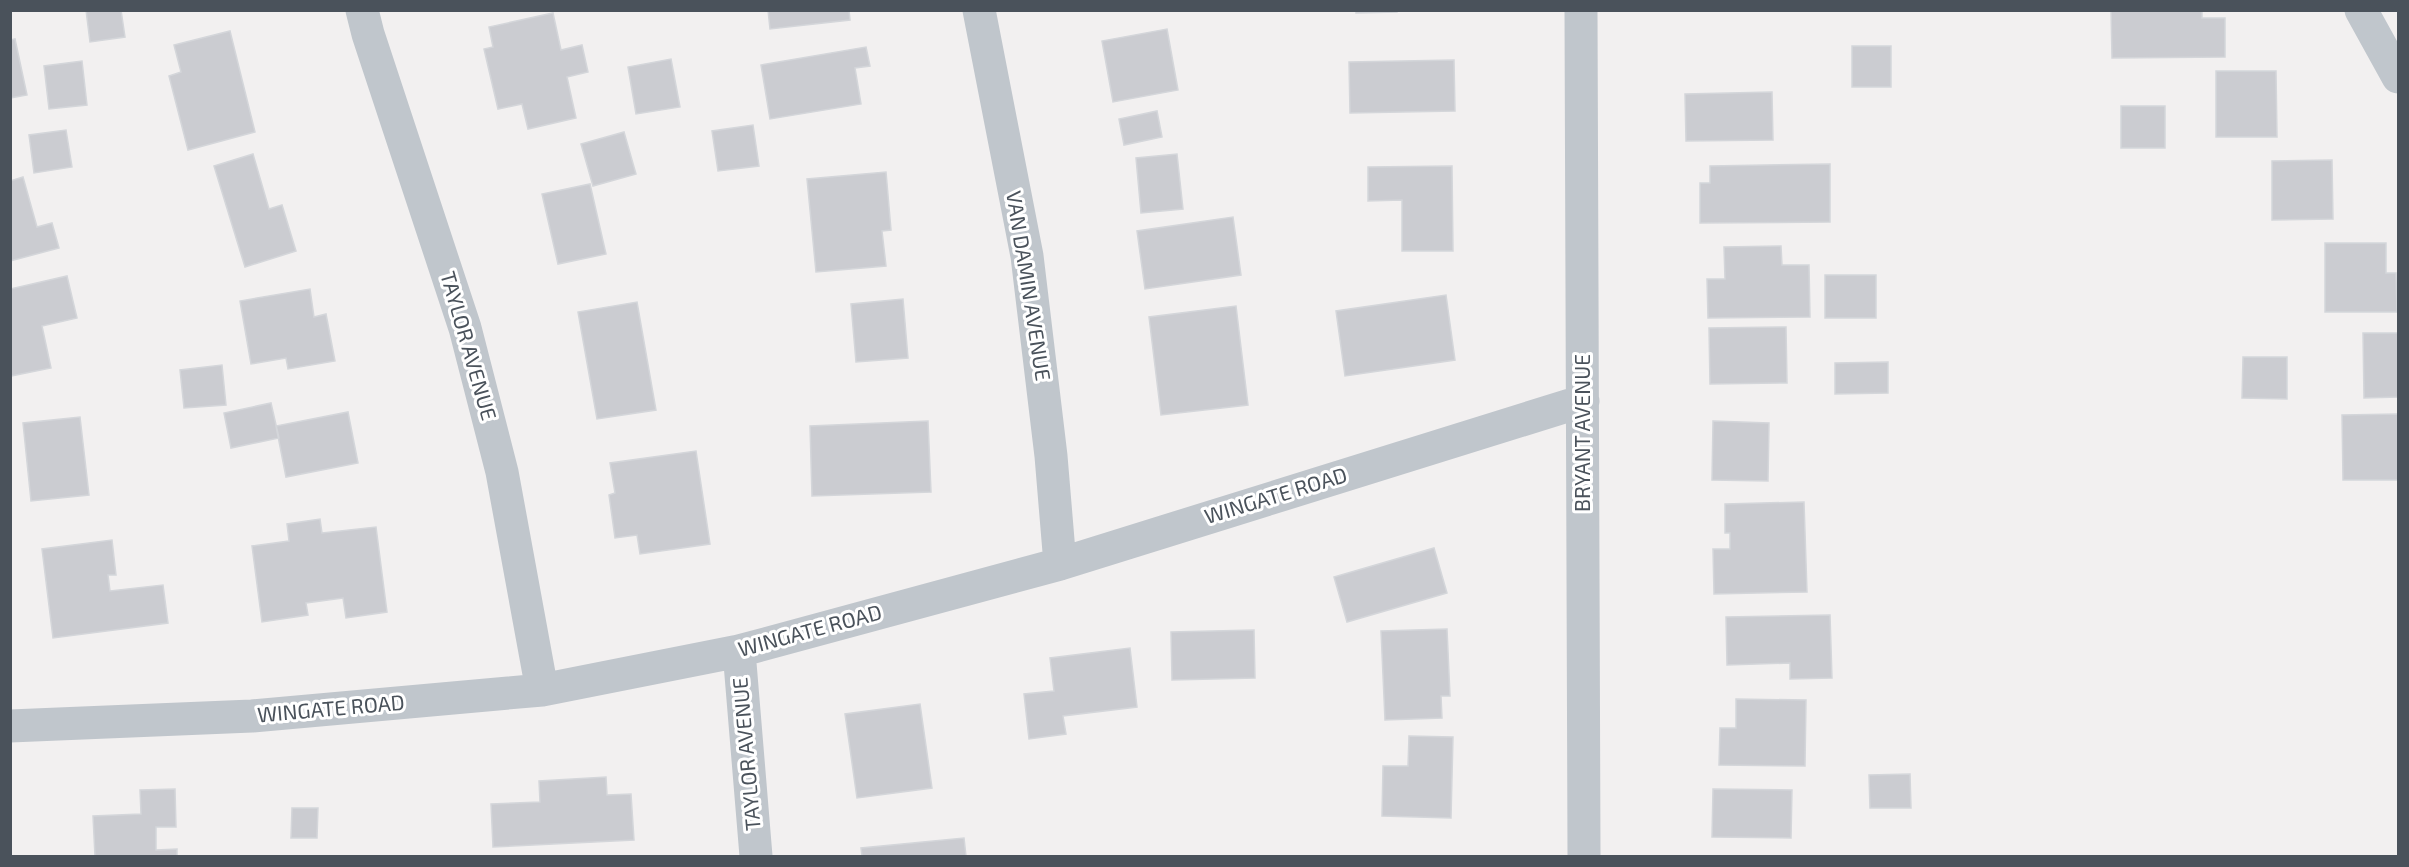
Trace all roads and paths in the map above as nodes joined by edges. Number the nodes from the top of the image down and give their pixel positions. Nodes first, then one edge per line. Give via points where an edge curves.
1 (362, 10) edge
2 (979, 10) edge
3 (1581, 10) edge
4 (2361, 10) edge
5 (2398, 77) edge
6 (1583, 401) junction
7 (1060, 564) junction
8 (739, 651) junction
9 (542, 690) junction
10 (10, 726) edge
11 (756, 856) edge
12 (1584, 856) edge

1 - 9 street, TAYLOR AVENUE via 465,328 502,472
2 - 7 street, VAN DAMIN AVENUE via 1027,255 1052,456
3 - 6 street, BRYANT AVENUE
4 - 5 street
6 - 7 street, WINGATE ROAD
6 - 12 street, BRYANT AVENUE
7 - 8 street, WINGATE ROAD
8 - 9 street, WINGATE ROAD
8 - 11 street, TAYLOR AVENUE
9 - 10 street, WINGATE ROAD via 252,716

